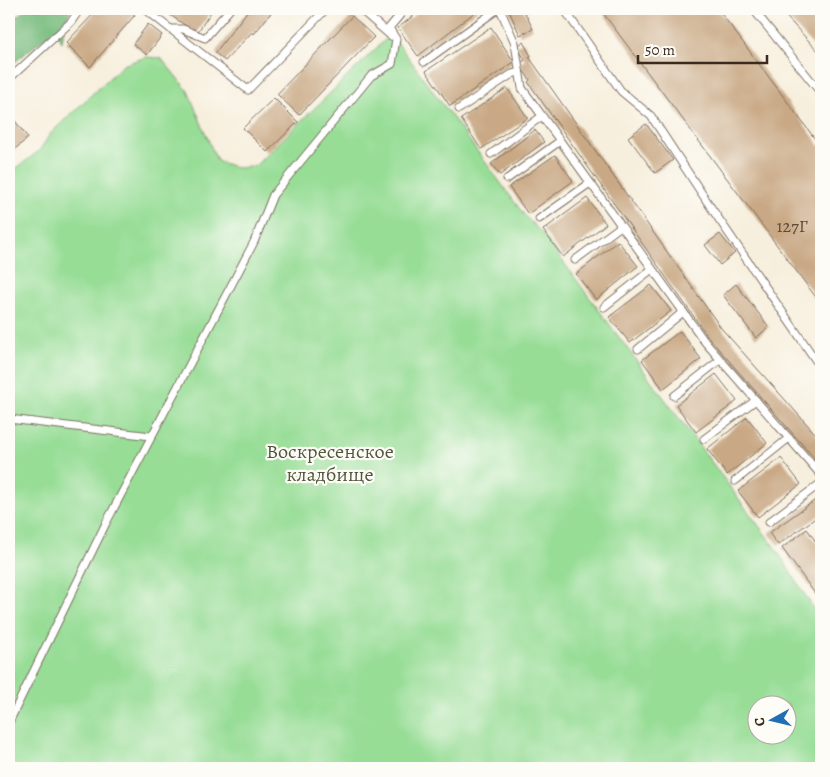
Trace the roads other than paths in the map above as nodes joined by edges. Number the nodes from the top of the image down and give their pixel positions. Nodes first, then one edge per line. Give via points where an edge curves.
1 (80, 9) edge
2 (145, 9) edge
3 (230, 9) edge
4 (326, 9) edge
5 (360, 9) edge
6 (405, 9) edge
7 (499, 9) edge
8 (564, 9) edge
9 (753, 9) edge
10 (171, 29) junction
11 (396, 39) junction
12 (424, 62) dead end
13 (519, 72) junction
14 (9, 79) edge
15 (821, 93) edge
16 (459, 109) dead end
17 (542, 116) junction
18 (560, 142) junction
19 (491, 154) dead end
20 (507, 179) dead end
21 (590, 183) junction
22 (539, 219) dead end
23 (621, 226) junction
24 (575, 260) dead end
25 (652, 269) junction
26 (604, 307) dead end
27 (683, 312) junction
28 (638, 349) dead end
29 (720, 360) junction
30 (821, 368) edge
31 (674, 396) dead end
32 (756, 400) junction
33 (9, 419) edge
34 (151, 436) junction
35 (704, 438) dead end
36 (789, 438) junction
37 (821, 475) edge
38 (735, 481) dead end
39 (821, 483) edge
40 (769, 522) dead end
41 (9, 722) edge

1 - 14 lane via 71,22
2 - 10 lane
3 - 10 lane via 205,38 183,29
4 - 10 lane via 248,90
5 - 11 lane
6 - 11 lane via 389,28
7 - 12 lane
7 - 13 lane via 515,43
8 - 30 lane via 621,91 651,116
9 - 15 lane
11 - 34 lane via 392,64 371,76 273,195 254,242
13 - 16 lane
13 - 17 lane via 522,88
17 - 18 lane
17 - 19 lane
18 - 20 lane
18 - 21 lane
21 - 22 lane
21 - 23 lane
23 - 24 lane
23 - 25 lane
25 - 26 lane
25 - 27 lane
27 - 28 lane
27 - 29 lane
29 - 31 lane
29 - 32 lane
32 - 35 lane
32 - 36 lane
33 - 34 lane
34 - 41 lane
36 - 37 lane
36 - 38 lane
39 - 40 lane

